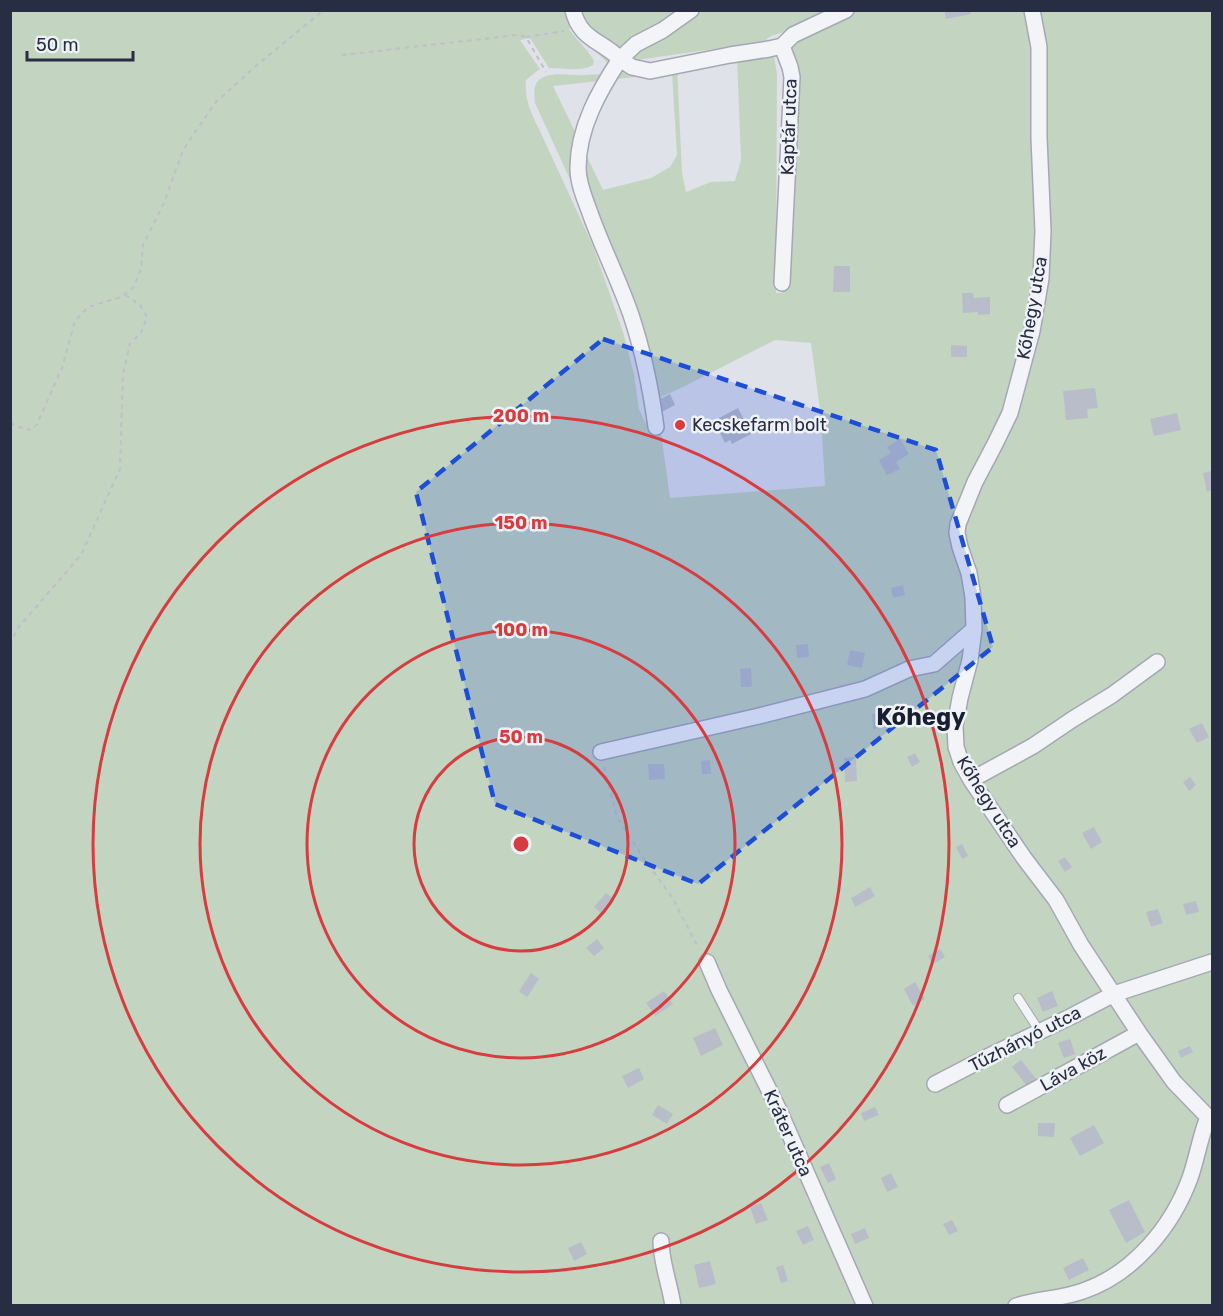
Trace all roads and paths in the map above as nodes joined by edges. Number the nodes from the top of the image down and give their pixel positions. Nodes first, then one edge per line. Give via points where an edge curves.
1 (324, 10) edge
2 (573, 10) edge
3 (691, 10) edge
4 (846, 10) edge
5 (1032, 10) edge
6 (578, 26) junction
7 (526, 37) junction
8 (782, 46) junction
9 (342, 55) dead end
10 (620, 58) junction
11 (546, 72) dead end
12 (782, 284) dead end
13 (124, 294) junction
14 (10, 423) edge
15 (656, 427) dead end
16 (974, 629) junction
17 (10, 645) edge
18 (1157, 662) dead end
19 (601, 752) joint
20 (971, 780) junction
21 (707, 962) joint
22 (1212, 962) edge
23 (1114, 994) junction
24 (1018, 998) dead end
25 (1040, 1032) junction
26 (1139, 1033) junction
27 (935, 1084) dead end
28 (1007, 1105) dead end
29 (1211, 1117) edge
30 (661, 1241) dead end
31 (673, 1305) edge
32 (864, 1305) edge
33 (1016, 1305) edge

1 - 13 path via 215,103 183,150 165,203 143,245 141,269 133,288
2 - 6 street
3 - 10 street
4 - 8 street via 793,35
5 - 16 street, Kőhegy utca via 1039,47 1041,278 1032,331 1010,413 958,524 973,597
6 - 7 path
6 - 10 street
7 - 9 path
7 - 11 path
8 - 10 street via 650,71 632,67
8 - 12 street, Kaptár utca via 792,76
10 - 15 street via 589,116 578,172 595,228 632,316
13 - 14 path via 88,307 75,321 62,368 32,430
13 - 17 path via 140,305 147,318 141,333 130,343 123,374 120,469 81,555 17,629
16 - 19 street via 934,664 909,669 865,689
16 - 20 street, Kőhegy utca via 955,726 956,747
18 - 20 street via 1033,746
19 - 21 path via 618,817 672,897
20 - 23 street, Kőhegy utca via 1056,900
21 - 32 street, Kráter utca via 779,1110
22 - 23 street, Tűzhányó utca
23 - 25 street, Tűzhányó utca
23 - 26 street, Kőhegy utca
24 - 25 lane
25 - 27 street, Tűzhányó utca
26 - 28 street, Láva köz
26 - 29 street, Kőhegy utca via 1174,1082
29 - 33 street, Kőhegy utca via 1175,1211 1145,1250 1107,1280 1084,1291
30 - 31 street

